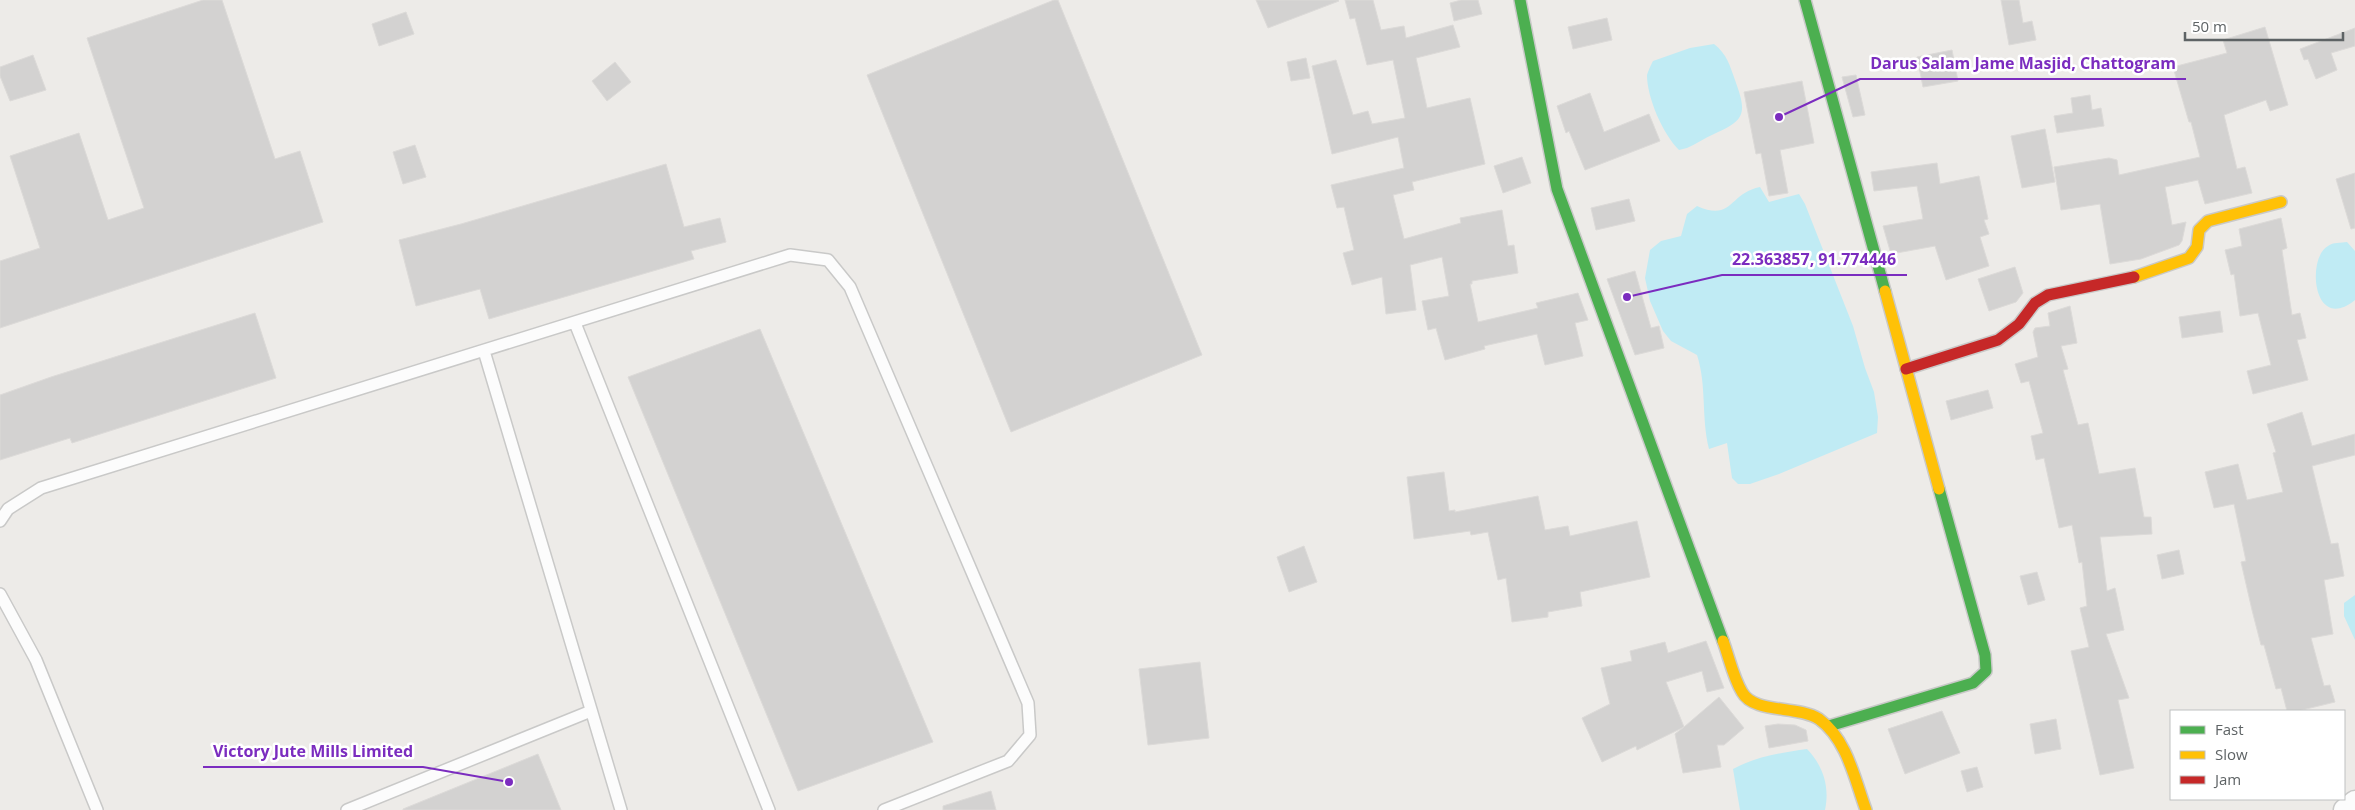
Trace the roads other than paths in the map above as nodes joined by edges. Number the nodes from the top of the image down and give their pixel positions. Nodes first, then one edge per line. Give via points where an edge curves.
1 (1520, 0) edge
2 (1805, 0) edge
3 (2281, 202) dead end
4 (575, 323) junction
5 (484, 351) junction
6 (1906, 369) junction
7 (0, 521) edge
8 (0, 594) edge
9 (591, 711) junction
10 (1828, 726) junction
11 (2355, 802) edge
12 (97, 810) edge
13 (347, 810) edge
14 (620, 810) edge
15 (770, 810) edge
16 (884, 810) edge
17 (1866, 810) edge
18 (2345, 810) edge

1 - 10 street via 1557,190 1742,693 1756,705 1807,712
2 - 6 street
3 - 6 street via 2208,221 2199,230 2197,247 2188,258 2142,275 2048,295 1998,340
4 - 5 lane
4 - 15 lane
4 - 16 lane via 790,255 828,260 850,287 1028,703 1030,735 1008,761
5 - 7 lane via 41,488 8,509
5 - 9 lane
6 - 10 street via 1986,655 1986,671 1973,683
8 - 12 lane via 36,660
9 - 13 lane
9 - 14 lane
10 - 17 street via 1843,752
11 - 18 street

